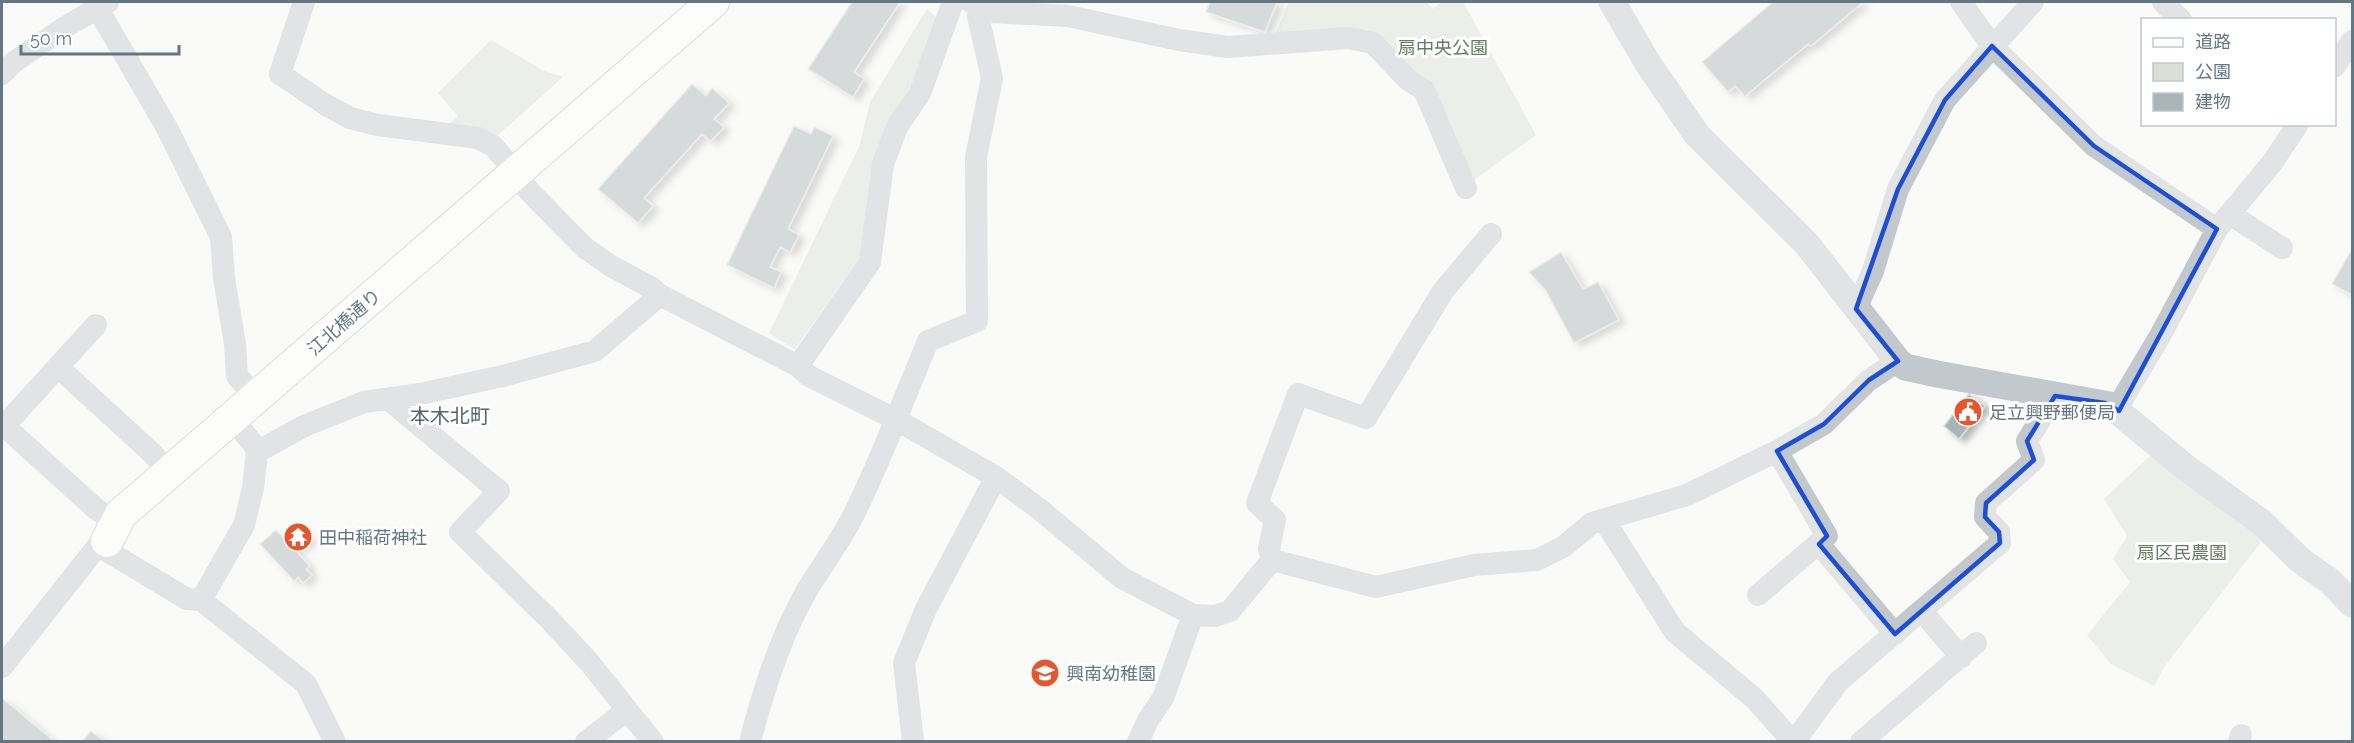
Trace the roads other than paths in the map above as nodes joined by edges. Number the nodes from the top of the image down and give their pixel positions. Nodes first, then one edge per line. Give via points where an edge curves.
1 (303, 2) edge
2 (953, 2) edge
3 (1612, 2) edge
4 (1961, 2) edge
5 (2033, 2) edge
6 (2163, 2) edge
7 (977, 3) edge
8 (103, 5) edge
9 (700, 6) edge
10 (2179, 18) edge
11 (2352, 41) edge
12 (1992, 46) junction
13 (2341, 69) edge
14 (2, 74) edge
15 (2297, 126) edge
16 (515, 171) junction
17 (1466, 188) dead end
18 (2224, 222) junction
19 (1491, 234) dead end
20 (2282, 248) dead end
21 (660, 295) junction
22 (1856, 309) junction
23 (96, 325) dead end
24 (1898, 361) junction
25 (798, 366) junction
26 (58, 367) junction
27 (2055, 396) junction
28 (256, 397) junction
29 (389, 400) junction
30 (2119, 411) junction
31 (232, 418) junction
32 (895, 419) junction
33 (3, 425) edge
34 (1778, 451) junction
35 (257, 452) junction
36 (170, 473) junction
37 (996, 477) junction
38 (1604, 519) junction
39 (112, 532) junction
40 (1819, 544) junction
41 (1272, 560) junction
42 (1758, 595) dead end
43 (201, 600) junction
44 (2352, 604) edge
45 (1922, 611) junction
46 (1193, 615) junction
47 (1895, 634) junction
48 (2, 667) edge
49 (627, 710) junction
50 (335, 741) edge
51 (586, 741) edge
52 (652, 741) edge
53 (750, 741) edge
54 (912, 741) edge
55 (1138, 741) edge
56 (1793, 741) edge
57 (1861, 741) edge

1 - 16 street via 280,74 350,118 478,138 494,146
2 - 25 street via 920,93 897,127 883,164 870,262
3 - 22 street via 1697,135 1806,243
4 - 12 street
5 - 12 street
6 - 10 street
7 - 17 street via 990,12 1068,16 1228,47 1348,38 1373,42 1408,80 1424,90
7 - 32 street via 992,78 976,157 977,321 928,341
8 - 14 street via 65,27
8 - 28 street via 221,237 237,376
9 - 16 main road, 江北橋通り
11 - 13 street
12 - 18 street via 2094,146
12 - 22 street via 1946,100 1898,189 1873,271
15 - 18 street
16 - 21 street via 529,191 585,248
16 - 28 main road, 江北橋通り
18 - 20 street
18 - 30 street
19 - 41 street via 1443,291 1366,418 1298,394 1257,503 1275,520 1269,549
21 - 25 street
21 - 29 street via 596,351
22 - 24 street
23 - 26 street
24 - 27 street via 1905,367
24 - 34 street via 1869,380 1824,424
25 - 32 street via 809,376
26 - 33 street
26 - 36 street
27 - 30 street via 2105,403
27 - 45 street via 2027,441 2034,460 1986,503 1985,517 1999,532 2000,543
28 - 31 main road, 江北橋通り
29 - 35 street via 364,402 304,426
29 - 49 street via 499,491 460,532 549,619
30 - 44 street via 2185,467 2261,522
31 - 35 street
31 - 36 main road, 江北橋通り
32 - 37 street
32 - 53 street via 859,505 839,544 806,592 786,635
33 - 39 street via 96,509
34 - 38 street via 1687,495
34 - 40 street via 1827,536
35 - 43 street via 244,525
36 - 39 main road, 江北橋通り via 121,514
37 - 46 street via 1122,578
37 - 54 street via 926,609 904,663
38 - 41 street via 1537,560 1474,565 1376,587
38 - 56 street via 1674,632 1755,699
39 - 43 street via 109,552 188,599
39 - 48 street, 江北橋通り
40 - 42 street
40 - 47 street
41 - 46 street via 1230,611 1215,616
43 - 50 street via 306,684
45 - 47 street
45 - 57 street via 1969,650
46 - 55 street via 1163,698
47 - 56 street via 1838,682
49 - 51 street
49 - 52 street

